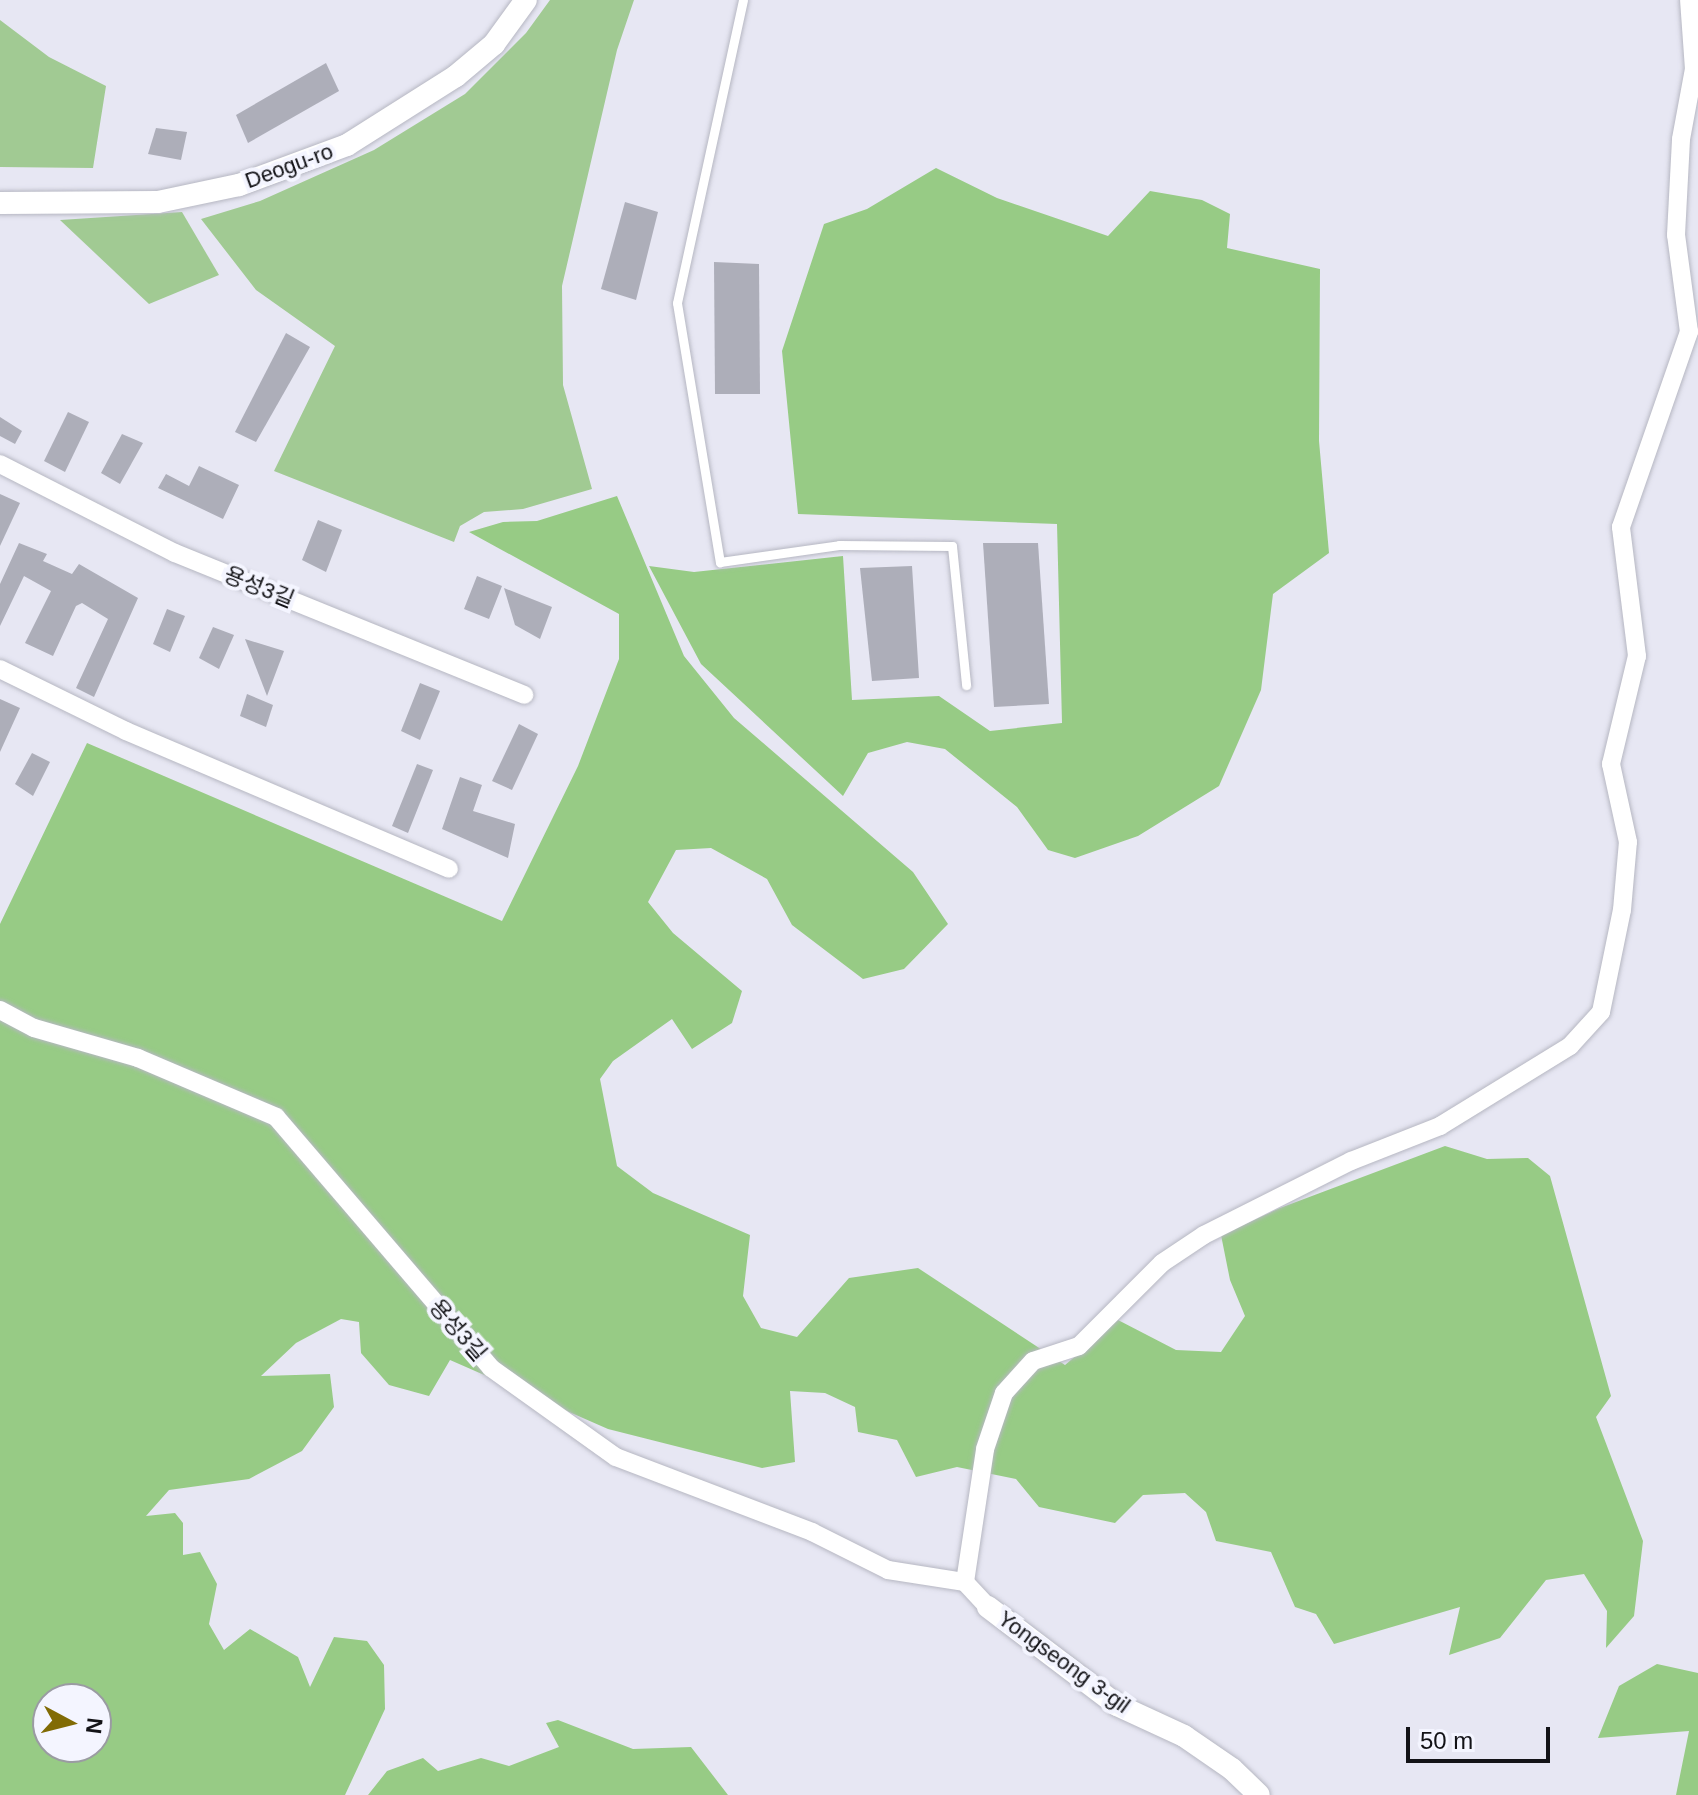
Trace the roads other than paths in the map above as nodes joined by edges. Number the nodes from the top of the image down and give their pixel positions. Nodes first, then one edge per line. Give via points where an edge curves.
1 (526, 0) edge
2 (743, 0) edge
3 (1689, 0) edge
4 (0, 203) edge
5 (0, 464) edge
6 (0, 669) edge
7 (966, 685) dead end
8 (524, 695) dead end
9 (449, 869) dead end
10 (0, 1010) edge
11 (965, 1582) junction
12 (988, 1607) joint
13 (1259, 1795) edge

1 - 4 street, Deogu-ro via 494,44 456,76 347,145 239,185 158,202
2 - 7 lane via 677,303 720,562 839,545 952,546
3 - 11 street via 1694,69 1681,139 1676,235 1689,332 1621,527 1637,656 1611,764 1628,842 1622,910 1601,1012 1570,1046 1440,1126 1351,1161 1204,1235 1162,1263 1079,1346 1033,1361 1004,1393 985,1449
5 - 8 street, 용성3길 via 175,553
6 - 9 street via 126,731
10 - 11 street, 용성3길 via 34,1028 138,1058 276,1117 491,1368 616,1457 812,1532 888,1570
11 - 12 street
12 - 13 street, Yongseong 3-gil via 1117,1705 1184,1736

